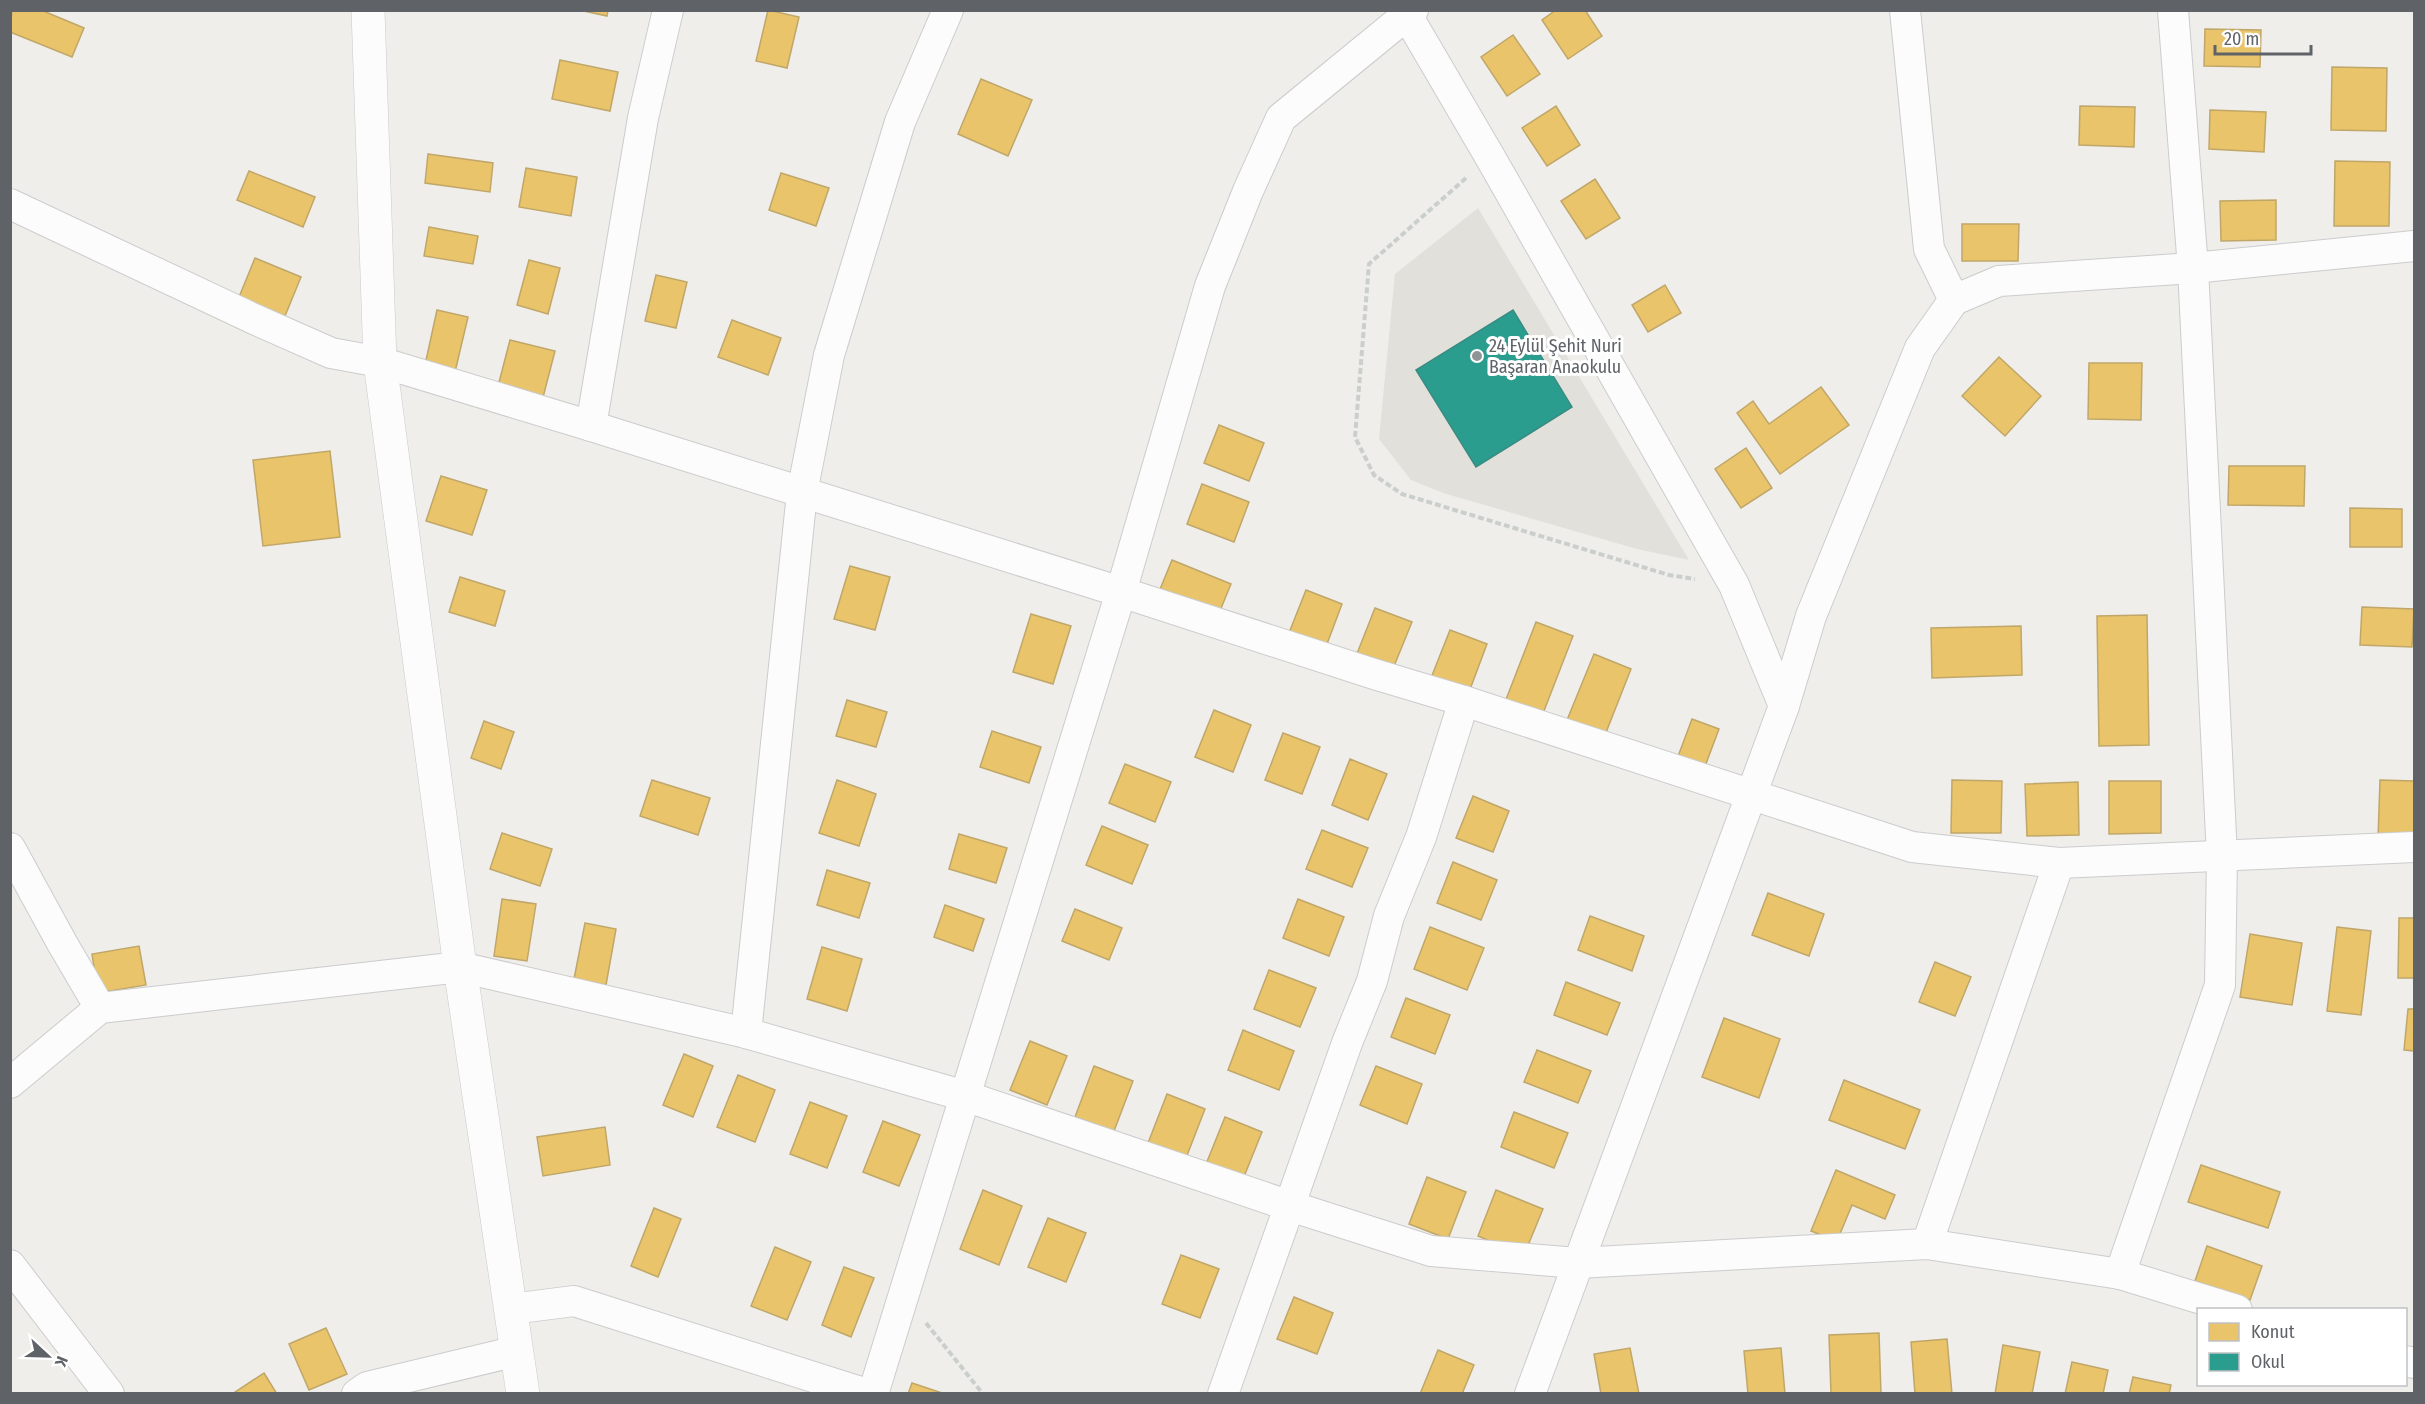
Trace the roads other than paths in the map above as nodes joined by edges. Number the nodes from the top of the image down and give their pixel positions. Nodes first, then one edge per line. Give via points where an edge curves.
1 (368, 10) edge
2 (668, 10) edge
3 (948, 10) edge
4 (1905, 10) edge
5 (2173, 10) edge
6 (1408, 12) edge
7 (10, 204) edge
8 (2415, 246) edge
9 (2193, 268) junction
10 (1954, 300) junction
11 (380, 362) junction
12 (591, 426) junction
13 (802, 493) junction
14 (1120, 592) junction
15 (1464, 701) junction
16 (1784, 706) junction
17 (1751, 793) junction
18 (2415, 847) edge
19 (10, 848) edge
20 (2222, 856) junction
21 (2059, 863) junction
22 (460, 967) junction
23 (100, 1008) junction
24 (746, 1032) junction
25 (10, 1083) edge
26 (965, 1096) junction
27 (1290, 1206) junction
28 (1927, 1244) junction
29 (1577, 1263) junction
30 (10, 1265) edge
31 (2120, 1274) junction
32 (2230, 1308) edge
33 (511, 1309) junction
34 (516, 1351) junction
35 (109, 1394) edge
36 (357, 1394) edge
37 (523, 1394) edge
38 (867, 1394) edge
39 (873, 1394) edge
40 (1223, 1394) edge
41 (1530, 1394) edge

1 - 11 street
2 - 12 street via 643,118
3 - 13 street via 900,122 829,355
4 - 10 street via 1929,249
5 - 9 street
6 - 14 street via 1281,118 1210,286
6 - 16 street via 1734,585
7 - 11 street via 312,345 331,353
8 - 9 street
9 - 10 street via 1999,281
9 - 20 street
10 - 16 street via 1920,348 1811,616
11 - 12 street
11 - 22 street
12 - 13 street
13 - 14 street
13 - 24 street
14 - 15 street
14 - 26 street
15 - 17 street
15 - 27 street via 1421,837 1389,916 1372,981
16 - 17 street
17 - 21 street via 1912,847
17 - 29 street
18 - 20 street
19 - 23 street
20 - 21 street
20 - 31 street via 2220,985
21 - 28 street
22 - 23 street
22 - 24 street
22 - 33 street
23 - 25 street
24 - 26 street
26 - 27 street
26 - 39 street
27 - 29 street via 1431,1251
27 - 40 street
28 - 29 street
28 - 31 street
29 - 41 street
30 - 35 street
31 - 32 street
33 - 34 street
33 - 38 street via 574,1301
34 - 36 street via 367,1387
34 - 37 street

